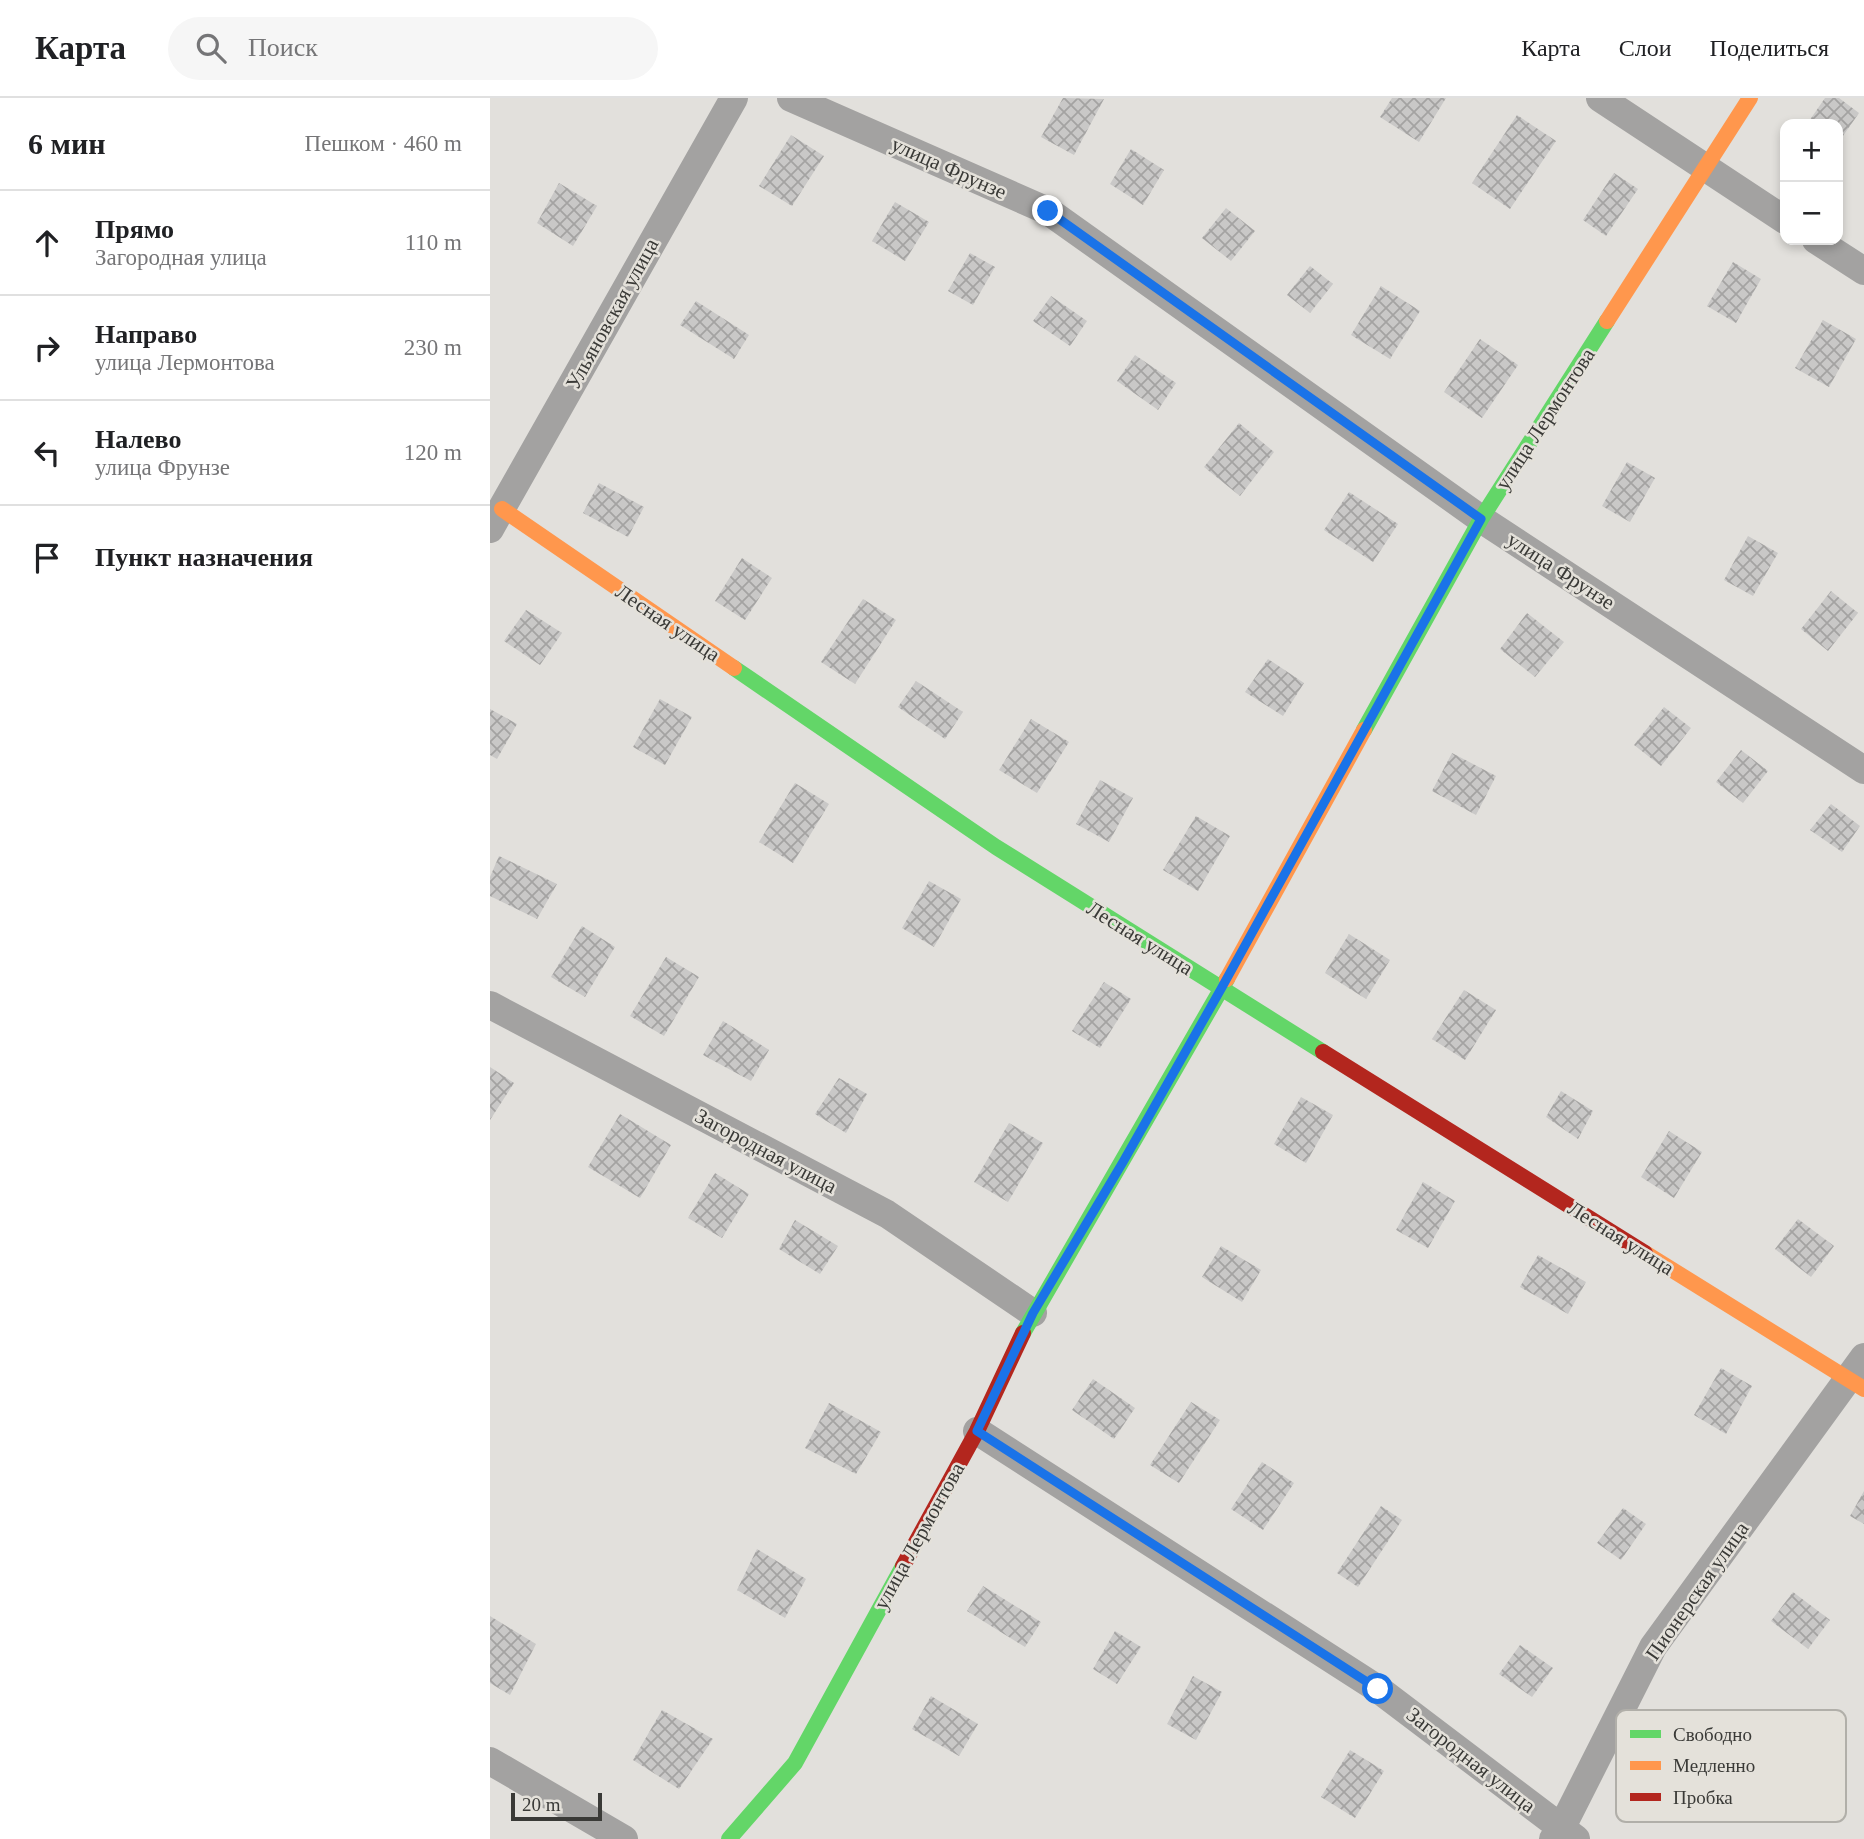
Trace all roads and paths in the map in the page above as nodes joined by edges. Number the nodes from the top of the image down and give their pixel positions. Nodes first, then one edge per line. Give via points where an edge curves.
1 (734, 98) edge
2 (791, 98) edge
3 (1600, 98) edge
4 (1750, 98) edge
5 (1705, 168) junction
6 (1780, 217) edge
7 (1824, 245) edge
8 (1864, 271) edge
9 (496, 519) edge
10 (1481, 519) junction
11 (1864, 770) edge
12 (1221, 989) junction
13 (490, 1005) edge
14 (1033, 1313) junction
15 (1859, 1375) edge
16 (977, 1431) junction
17 (1623, 1710) edge
18 (1616, 1726) edge
19 (490, 1761) edge
20 (1564, 1836) edge
21 (624, 1839) edge
22 (729, 1839) edge

1 - 9 street, Ульяновская улица
2 - 10 street, улица Фрунзе via 1048,211
3 - 5 street
4 - 5 street, улица Лермонтова
5 - 6 street
5 - 10 street, улица Лермонтова
7 - 8 street
9 - 12 street, Лесная улица
10 - 11 street, улица Фрунзе
10 - 12 street, улица Лермонтова
12 - 14 street, улица Лермонтова
12 - 15 street, Лесная улица
13 - 14 street, Загородная улица via 887,1214
14 - 16 street, улица Лермонтова
15 - 17 street, Пионерская улица via 1653,1647
16 - 20 street, Загородная улица via 1378,1689
16 - 22 street, улица Лермонтова via 795,1763
18 - 20 street, Пионерская улица
19 - 21 street

